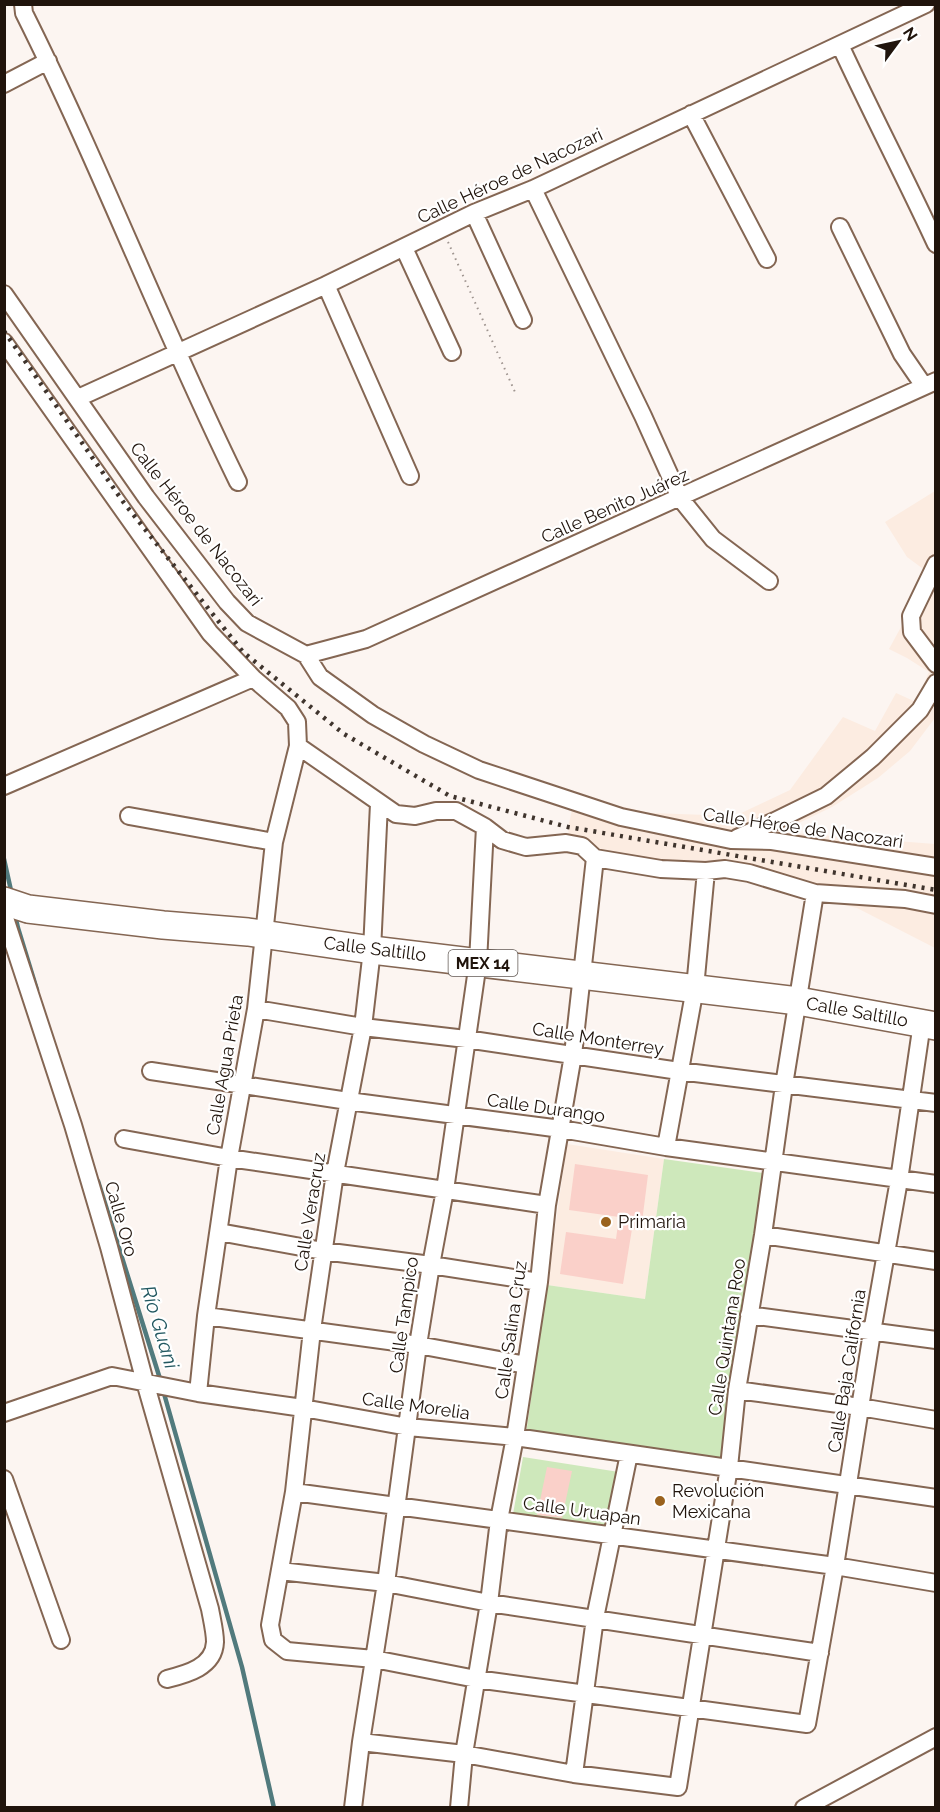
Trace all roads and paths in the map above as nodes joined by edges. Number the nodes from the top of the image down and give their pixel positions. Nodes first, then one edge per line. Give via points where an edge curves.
1 (23, 4) edge
2 (926, 4) edge
3 (840, 45) junction
4 (48, 60) junction
5 (4, 84) edge
6 (691, 114) junction
7 (533, 189) junction
8 (474, 213) junction
9 (840, 227) dead end
10 (442, 229) junction
11 (936, 244) edge
12 (404, 248) junction
13 (767, 259) dead end
14 (326, 285) junction
15 (4, 294) edge
16 (523, 320) dead end
17 (4, 342) edge
18 (177, 351) junction
19 (452, 352) dead end
20 (930, 384) edge
21 (515, 392) dead end
22 (78, 398) junction
23 (411, 476) dead end
24 (238, 482) dead end
25 (680, 498) junction
26 (936, 564) edge
27 (769, 581) dead end
28 (306, 655) junction
29 (936, 664) edge
30 (253, 678) junction
31 (936, 683) edge
32 (298, 746) junction
33 (4, 786) edge
34 (379, 804) junction
35 (129, 816) dead end
36 (485, 828) junction
37 (731, 840) junction
38 (274, 842) junction
39 (596, 858) junction
40 (936, 867) edge
41 (706, 871) junction
42 (814, 893) junction
43 (936, 905) edge
44 (11, 907) edge
45 (264, 934) junction
46 (372, 950) junction
47 (478, 962) junction
48 (582, 975) junction
49 (695, 988) junction
50 (798, 1001) junction
51 (256, 1009) junction
52 (929, 1025) edge
53 (363, 1027) junction
54 (466, 1039) junction
55 (573, 1055) junction
56 (151, 1071) dead end
57 (679, 1071) junction
58 (243, 1085) junction
59 (783, 1085) junction
60 (910, 1099) junction
61 (348, 1101) junction
62 (936, 1103) edge
63 (456, 1114) junction
64 (561, 1129) junction
65 (124, 1139) dead end
66 (666, 1147) junction
67 (229, 1158) junction
68 (774, 1161) junction
69 (335, 1173) junction
70 (899, 1180) junction
71 (936, 1184) edge
72 (445, 1190) junction
73 (547, 1204) junction
74 (219, 1232) junction
75 (763, 1235) junction
76 (323, 1251) junction
77 (886, 1254) junction
78 (936, 1261) edge
79 (430, 1265) junction
80 (539, 1282) junction
81 (206, 1316) junction
82 (749, 1316) junction
83 (312, 1330) junction
84 (872, 1332) junction
85 (936, 1340) edge
86 (418, 1345) junction
87 (526, 1365) junction
88 (150, 1383) junction
89 (737, 1390) junction
90 (194, 1392) junction
91 (860, 1407) junction
92 (303, 1408) junction
93 (4, 1413) edge
94 (936, 1420) edge
95 (408, 1427) junction
96 (515, 1437) junction
97 (629, 1454) junction
98 (729, 1467) junction
99 (4, 1479) edge
100 (848, 1485) junction
101 (294, 1492) junction
102 (936, 1498) edge
103 (397, 1506) junction
104 (499, 1520) junction
105 (612, 1535) junction
106 (716, 1550) junction
107 (835, 1566) junction
108 (280, 1571) junction
109 (386, 1583) junction
110 (936, 1583) edge
111 (489, 1603) junction
112 (595, 1618) junction
113 (702, 1634) junction
114 (61, 1640) dead end
115 (820, 1653) junction
116 (374, 1659) junction
117 (476, 1679) junction
118 (167, 1680) dead end
119 (584, 1694) junction
120 (691, 1707) junction
121 (936, 1737) edge
122 (361, 1742) junction
123 (464, 1754) junction
124 (574, 1774) junction
125 (353, 1808) edge
126 (459, 1808) edge
127 (804, 1808) edge

1 - 4 street
2 - 3 street, Calle Héroe de Nacozari
3 - 6 street, Calle Héroe de Nacozari
3 - 11 street
4 - 5 street
4 - 18 street
6 - 7 street, Calle Héroe de Nacozari
6 - 13 street
7 - 8 street, Calle Héroe de Nacozari
7 - 25 street
8 - 10 street, Calle Héroe de Nacozari
8 - 16 street
9 - 20 street via 902,354
10 - 12 street, Calle Héroe de Nacozari
10 - 21 path
12 - 14 street, Calle Héroe de Nacozari
12 - 19 street
14 - 18 street, Calle Héroe de Nacozari
14 - 23 street
15 - 22 street, Calle Héroe de Nacozari
17 - 30 street via 210,633
18 - 22 street, Calle Héroe de Nacozari
18 - 24 street
20 - 25 street, Calle Benito Juárez
22 - 28 street, Calle Héroe de Nacozari via 146,497 227,602 247,623
25 - 27 street via 713,539
25 - 28 street, Calle Benito Juárez via 366,639
26 - 29 street via 911,616 912,632
28 - 37 street, Calle Héroe de Nacozari via 320,677 373,715 479,770 621,817
30 - 32 street via 288,708 297,722
30 - 33 street
31 - 37 street via 920,710 826,796
32 - 34 street
32 - 38 street, Calle Agua Prieta
34 - 36 street via 396,814 415,816 456,811
34 - 46 street, Calle Veracruz
35 - 38 street
36 - 39 street via 502,840 526,847 566,843 582,846
36 - 47 street, Calle Tampico
37 - 40 street, Calle Héroe de Nacozari via 772,841
38 - 45 street, Calle Agua Prieta
39 - 41 street via 661,869
39 - 48 street, Calle Salina Cruz
41 - 42 street via 725,868
41 - 49 street
42 - 43 street
42 - 50 street, Calle Quintana Roo
44 - 45 main road, Calle Saltillo / MEX 14
44 - 88 street, Calle Oro
45 - 46 main road, Calle Saltillo / MEX 14
45 - 51 street, Calle Agua Prieta
46 - 47 main road, Calle Saltillo / MEX 14
46 - 53 street, Calle Veracruz
47 - 48 main road, Calle Saltillo / MEX 14
47 - 54 street, Calle Tampico
48 - 49 main road, Calle Saltillo / MEX 14
48 - 55 street, Calle Salina Cruz
49 - 50 main road, Calle Saltillo / MEX 14
49 - 57 street
50 - 52 main road, Calle Saltillo / MEX 14
50 - 59 street, Calle Quintana Roo
51 - 53 street, Calle Monterrey
51 - 58 street, Calle Agua Prieta
52 - 60 street, Calle Baja California
53 - 54 street, Calle Monterrey
53 - 61 street, Calle Veracruz
54 - 55 street, Calle Monterrey
54 - 63 street, Calle Tampico
55 - 57 street, Calle Monterrey
55 - 64 street, Calle Salina Cruz
56 - 58 street, Calle Durango
57 - 59 street, Calle Monterrey
57 - 66 street
58 - 61 street, Calle Durango
58 - 67 street, Calle Agua Prieta
59 - 60 street, Calle Monterrey
59 - 68 street, Calle Quintana Roo
60 - 62 street, Calle Monterrey
60 - 70 street, Calle Baja California
61 - 63 street, Calle Durango
61 - 69 street, Calle Veracruz
63 - 64 street, Calle Durango
63 - 72 street, Calle Tampico
64 - 66 street, Calle Durango
64 - 73 street, Calle Salina Cruz
65 - 67 street
66 - 68 street, Calle Durango
67 - 69 street
67 - 74 street, Calle Agua Prieta
68 - 70 street, Calle Durango
68 - 75 street, Calle Quintana Roo
69 - 72 street
69 - 76 street, Calle Veracruz
70 - 71 street, Calle Durango
70 - 77 street, Calle Baja California
72 - 73 street
72 - 79 street, Calle Tampico
73 - 80 street, Calle Salina Cruz
74 - 76 street
74 - 81 street, Calle Agua Prieta
75 - 77 street
75 - 82 street, Calle Quintana Roo
76 - 79 street
76 - 83 street, Calle Veracruz
77 - 78 street
77 - 84 street, Calle Baja California
79 - 80 street
79 - 86 street, Calle Tampico
80 - 87 street, Calle Salina Cruz
81 - 83 street
81 - 90 street, Calle Agua Prieta
82 - 84 street
82 - 89 street, Calle Quintana Roo
83 - 86 street
83 - 92 street, Calle Veracruz
84 - 85 street
84 - 91 street, Calle Baja California
86 - 87 street
86 - 95 street, Calle Tampico
87 - 96 street, Calle Salina Cruz
88 - 90 street, Calle Morelia
88 - 93 street, Calle Morelia via 112,1376
88 - 118 street, Calle Oro via 215,1642 206,1663
89 - 91 street
89 - 98 street, Calle Quintana Roo
90 - 92 street, Calle Morelia
91 - 94 street
91 - 100 street, Calle Baja California
92 - 95 street, Calle Morelia
92 - 101 street, Calle Veracruz
95 - 96 street, Calle Morelia
95 - 103 street, Calle Tampico
96 - 97 street, Calle Morelia
96 - 104 street, Calle Salina Cruz
97 - 98 street, Calle Morelia
97 - 105 street
98 - 100 street, Calle Morelia
98 - 106 street, Calle Quintana Roo
99 - 114 street
100 - 102 street, Calle Morelia
100 - 107 street, Calle Baja California
101 - 103 street, Calle Uruapan
101 - 108 street, Calle Veracruz
103 - 104 street, Calle Uruapan
103 - 109 street, Calle Tampico
104 - 105 street, Calle Uruapan
104 - 111 street, Calle Salina Cruz
105 - 106 street, Calle Uruapan
105 - 112 street
106 - 107 street, Calle Uruapan
106 - 113 street, Calle Quintana Roo
107 - 110 street, Calle Uruapan
107 - 115 street, Calle Baja California
108 - 109 street
108 - 116 street, Calle Veracruz via 270,1625 273,1640 287,1651
109 - 111 street
109 - 116 street, Calle Tampico
111 - 112 street
111 - 117 street, Calle Salina Cruz
112 - 113 street
112 - 119 street
113 - 115 street
113 - 120 street, Calle Quintana Roo
115 - 120 street, Calle Baja California via 807,1724
116 - 117 street
116 - 122 street, Calle Tampico
117 - 119 street
117 - 123 street, Calle Salina Cruz
119 - 120 street
119 - 124 street
120 - 124 street, Calle Quintana Roo via 678,1787
121 - 127 street
122 - 123 street
122 - 125 street, Calle Tampico
123 - 124 street
123 - 126 street, Calle Salina Cruz

